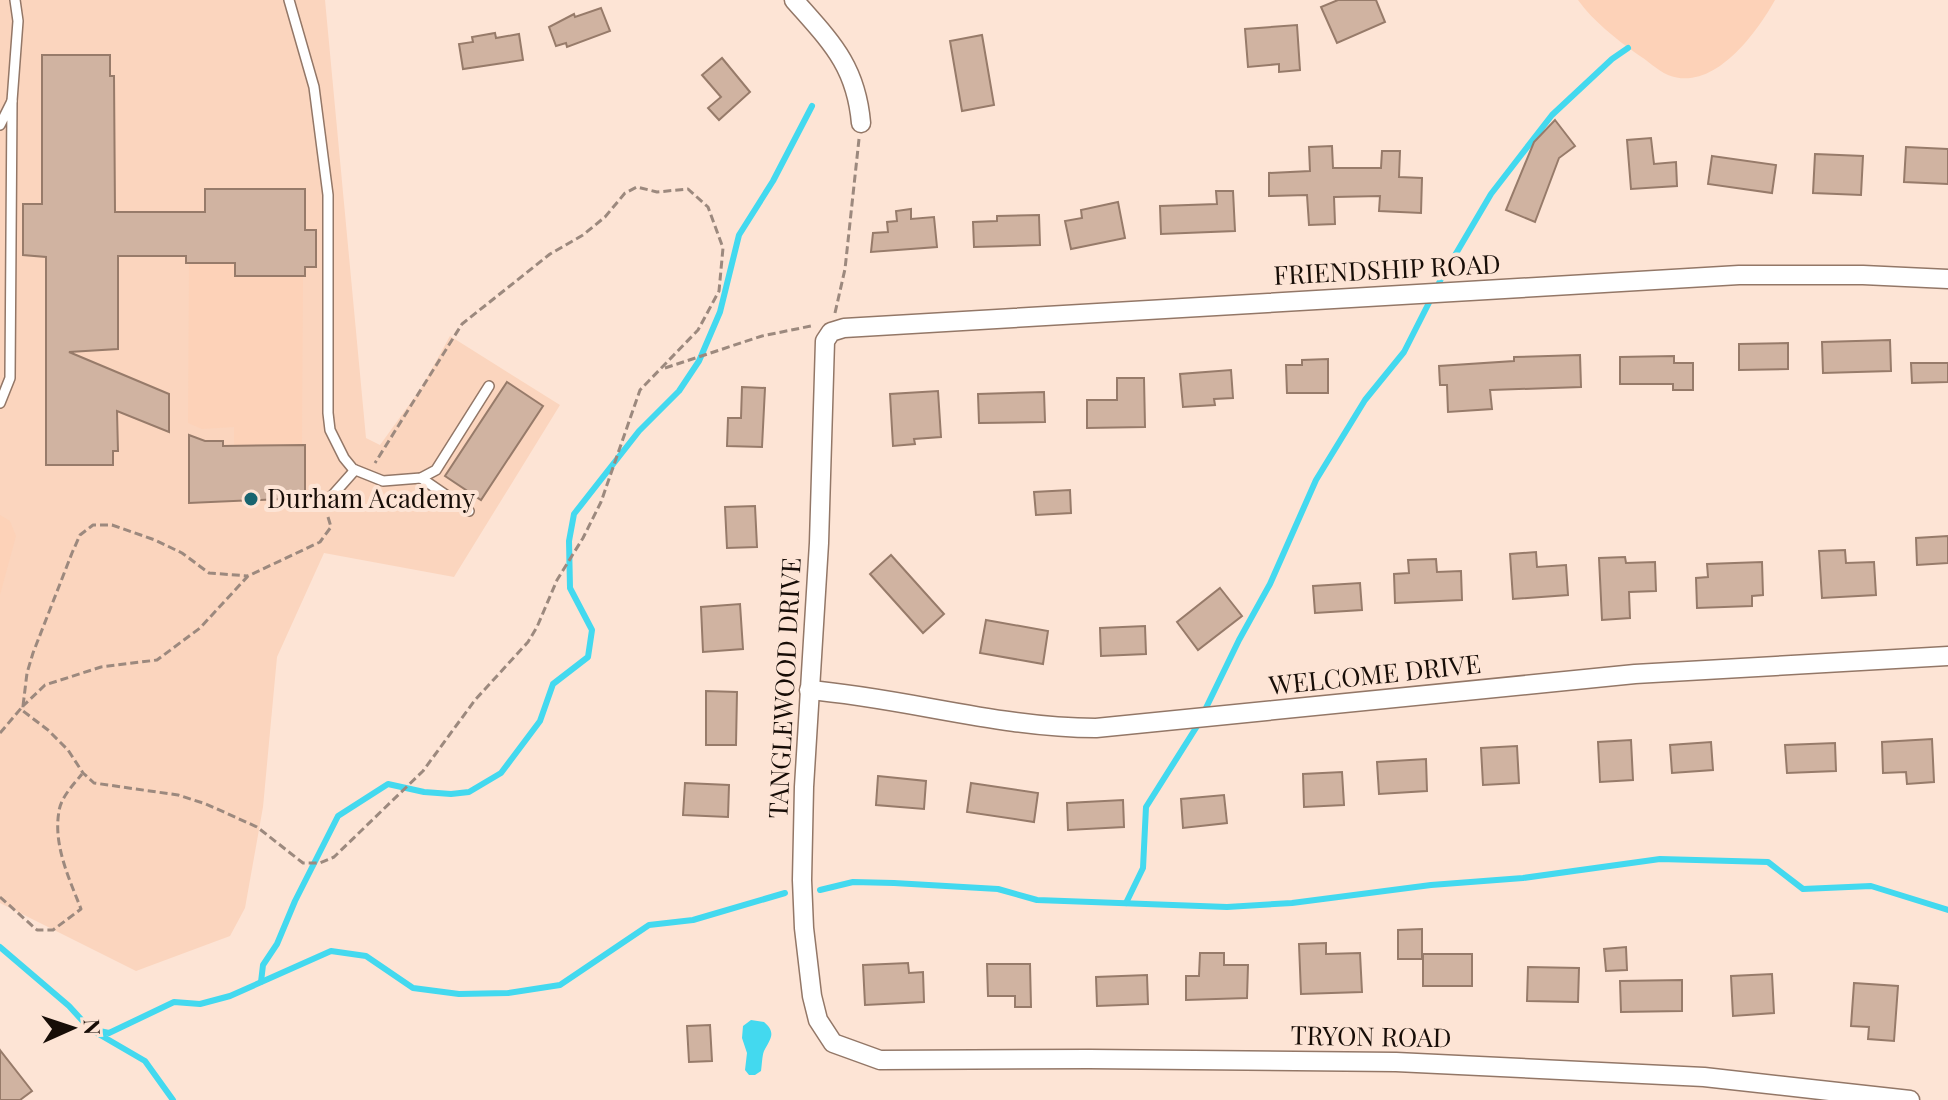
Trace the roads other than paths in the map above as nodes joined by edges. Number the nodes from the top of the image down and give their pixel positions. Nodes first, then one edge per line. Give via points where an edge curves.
1 (15, 0) edge
2 (289, 0) edge
3 (794, 0) edge
4 (12, 101) junction
5 (861, 123) road end
6 (0, 125) edge
7 (0, 189) edge
8 (11, 199) junction
9 (1948, 279) edge
10 (831, 332) joint
11 (489, 386) dead end
12 (0, 403) edge
13 (356, 471) junction
14 (421, 478) junction
15 (323, 506) road end
16 (469, 511) dead end
17 (1948, 656) edge
18 (809, 690) junction
19 (833, 1043) joint
20 (1910, 1100) edge

1 - 4 lane
2 - 13 lane via 314,87 326,165 330,430
3 - 5 street via 842,56
4 - 6 lane
4 - 8 lane
7 - 8 lane
8 - 12 lane via 10,378
9 - 10 street, FRIENDSHIP ROAD via 1739,275
10 - 18 street, TANGLEWOOD DRIVE via 825,341
11 - 14 lane via 436,470
13 - 14 lane via 383,481
13 - 15 lane
14 - 16 lane
17 - 18 street, WELCOME DRIVE via 1635,674 1096,728 1035,725
18 - 19 street, TANGLEWOOD DRIVE via 804,928 818,1020
19 - 20 street, TRYON ROAD via 880,1060 1396,1062 1704,1077

